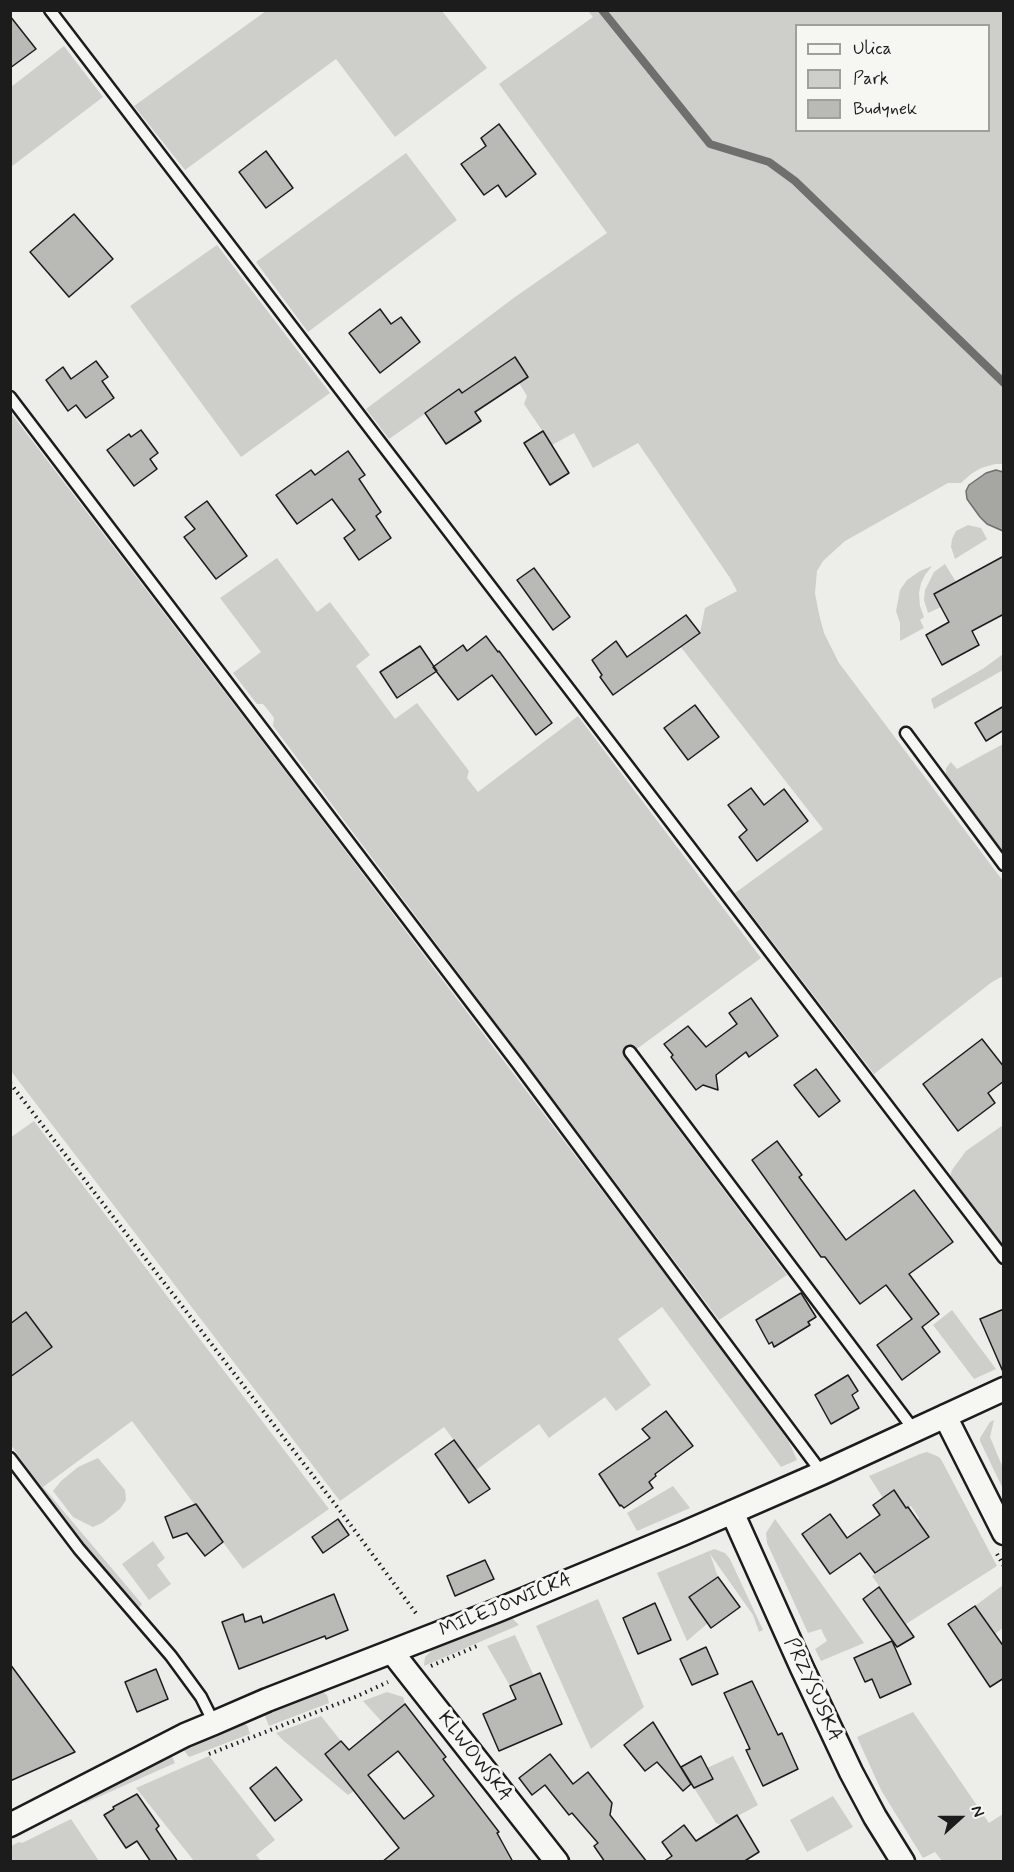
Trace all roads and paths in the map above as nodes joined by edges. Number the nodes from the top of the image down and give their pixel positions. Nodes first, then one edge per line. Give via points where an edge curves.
1 (50, 10) edge
2 (10, 397) edge
3 (906, 733) dead end
4 (1004, 865) edge
5 (630, 1052) dead end
6 (10, 1083) edge
7 (1004, 1258) edge
8 (1004, 1389) edge
9 (945, 1416) junction
10 (914, 1430) junction
11 (10, 1458) edge
12 (822, 1473) junction
13 (732, 1512) junction
14 (1004, 1533) edge
15 (433, 1636) junction
16 (482, 1644) dead end
17 (392, 1652) junction
18 (411, 1677) junction
19 (214, 1723) junction
20 (203, 1756) dead end
21 (10, 1824) edge
22 (557, 1862) edge
23 (903, 1862) edge

1 - 7 lane
2 - 12 lane via 517,1063
3 - 4 lane
5 - 10 lane
6 - 15 path
8 - 9 street, MILEJOWICKA
9 - 10 street, MILEJOWICKA
9 - 14 street
10 - 12 street, MILEJOWICKA
11 - 19 lane via 79,1549 171,1656 201,1697
12 - 13 street, MILEJOWICKA
13 - 15 street, MILEJOWICKA
13 - 23 street, PRZYSUSKA via 851,1772
15 - 17 street, MILEJOWICKA
16 - 18 path
17 - 18 street, KLWOWSKA
17 - 19 street, MILEJOWICKA
18 - 20 path
18 - 22 street, KLWOWSKA
19 - 21 street, MILEJOWICKA

